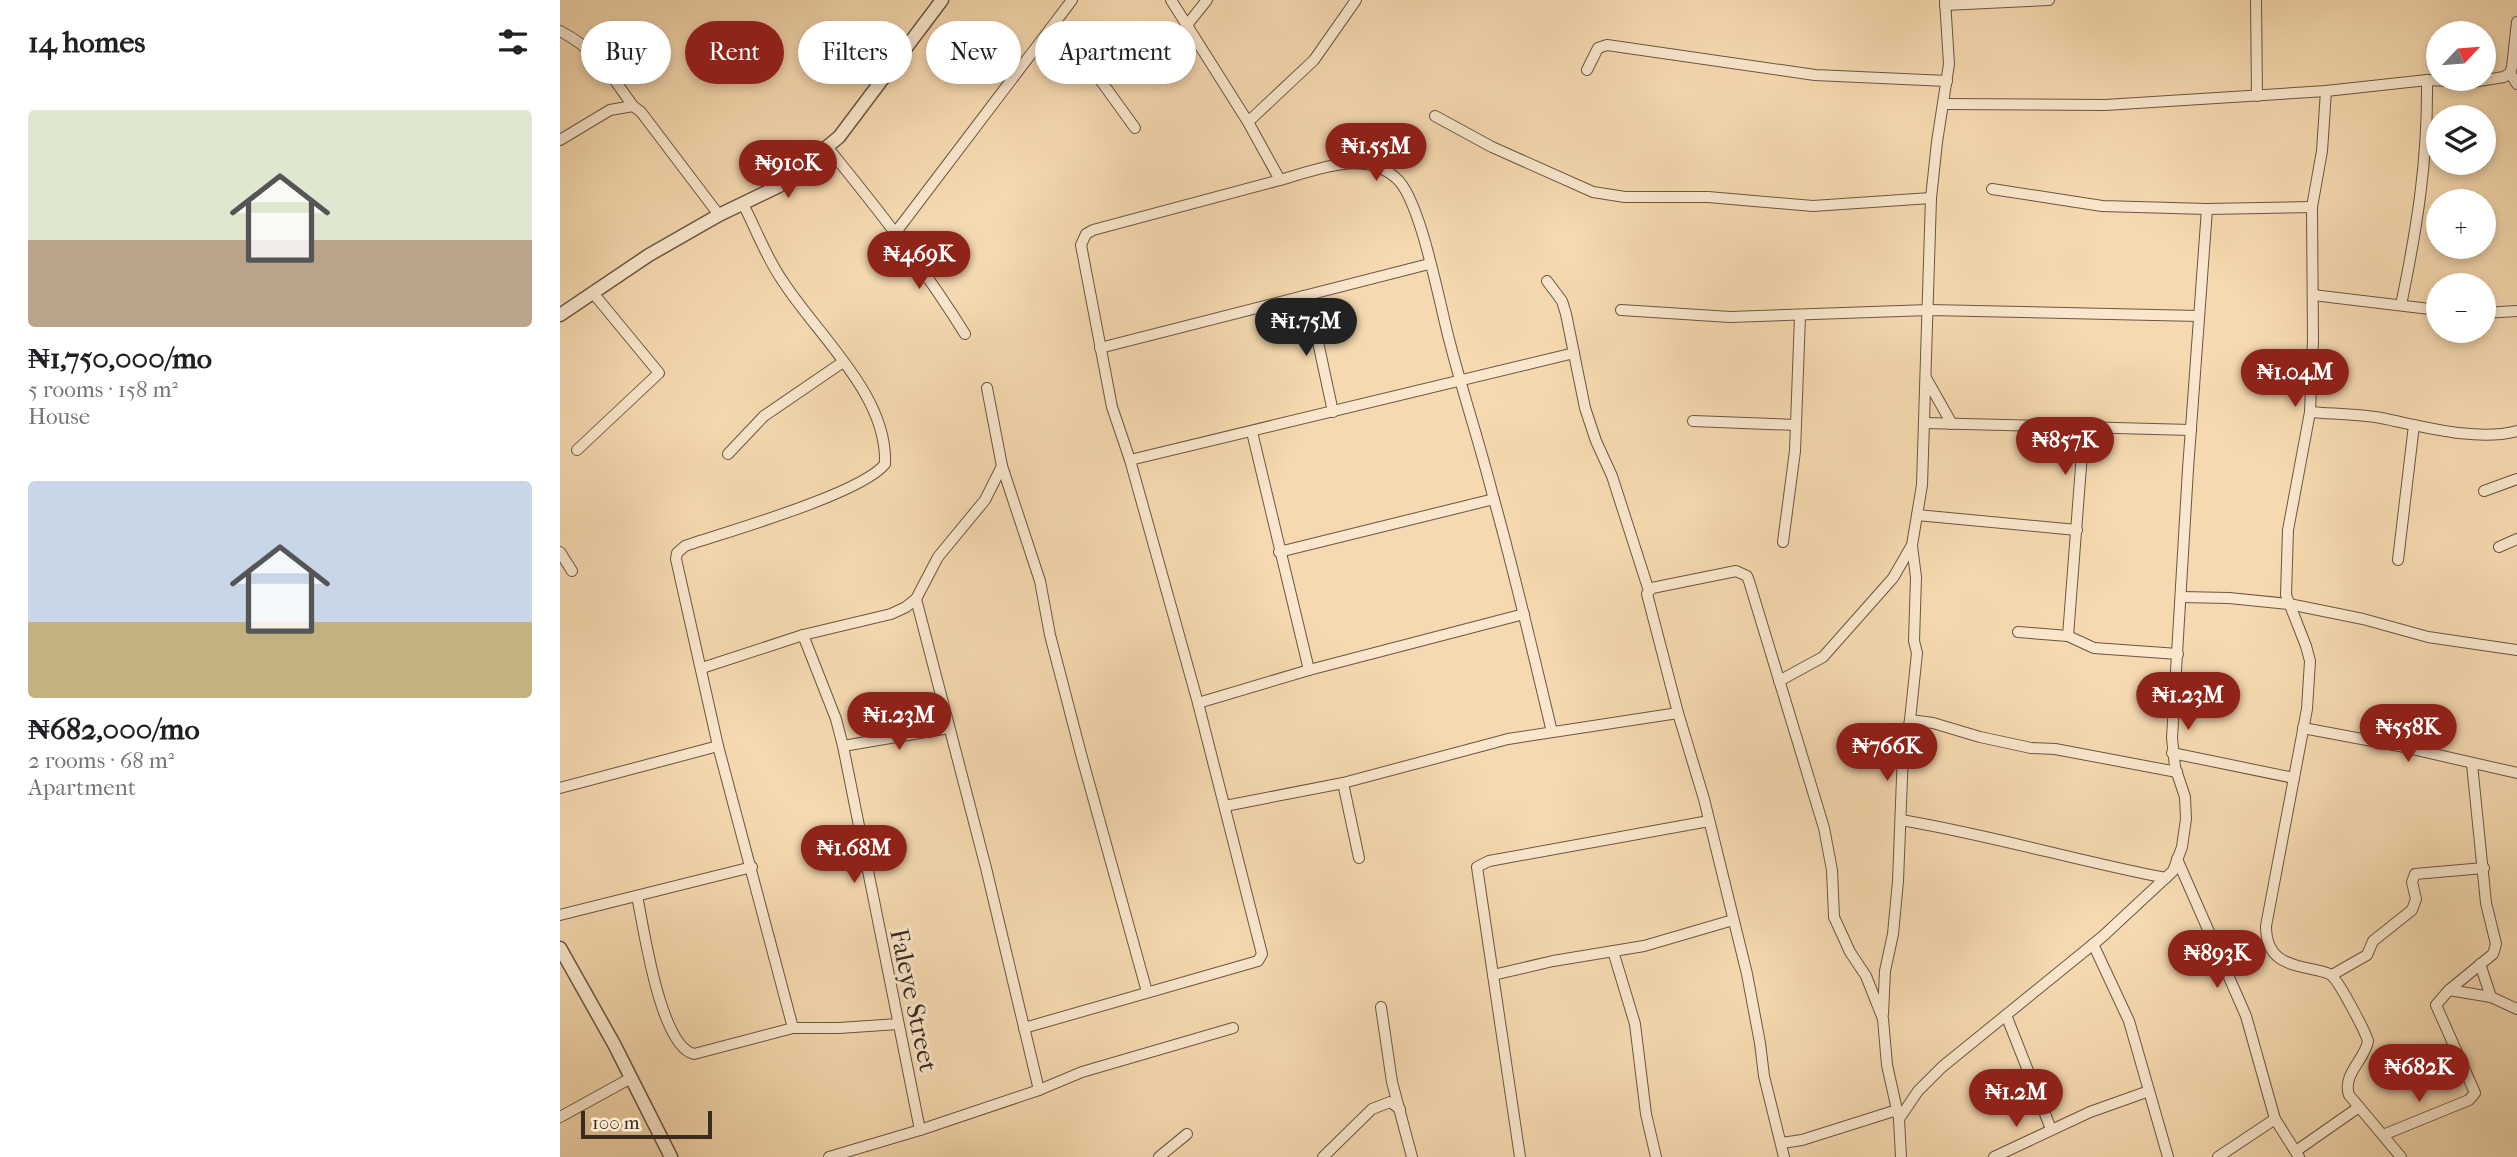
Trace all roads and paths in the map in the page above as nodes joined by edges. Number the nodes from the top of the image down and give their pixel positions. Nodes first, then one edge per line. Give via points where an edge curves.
1 (942, 0) edge
2 (1072, 0) edge
3 (1171, 0) edge
4 (1207, 0) edge
5 (1356, 0) edge
6 (2049, 0) edge
7 (2256, 0) edge
8 (1945, 3) edge
9 (1056, 21) edge
10 (1184, 21) edge
11 (1190, 21) edge
12 (2517, 22) edge
13 (560, 31) edge
14 (1196, 39) edge
15 (1035, 49) edge
16 (1587, 70) dead end
17 (2510, 73) junction
18 (2496, 78) edge
19 (2426, 80) edge
20 (1947, 81) junction
21 (1103, 84) edge
22 (2517, 85) edge
23 (2326, 91) junction
24 (2427, 91) edge
25 (2257, 96) junction
26 (1944, 104) junction
27 (633, 106) junction
28 (1436, 116) dead end
29 (1248, 122) junction
30 (1135, 128) dead end
31 (560, 140) edge
32 (828, 148) junction
33 (1280, 180) junction
34 (1992, 188) dead end
35 (1931, 198) junction
36 (743, 204) junction
37 (2312, 207) junction
38 (2207, 209) junction
39 (719, 215) junction
40 (896, 232) junction
41 (1429, 264) junction
42 (1547, 281) dead end
43 (593, 293) junction
44 (2313, 295) junction
45 (1303, 296) junction
46 (2401, 305) junction
47 (2426, 308) edge
48 (1620, 310) dead end
49 (1929, 310) junction
50 (2517, 311) edge
51 (2496, 312) edge
52 (560, 315) edge
53 (1800, 316) junction
54 (2199, 316) junction
55 (965, 334) dead end
56 (1100, 348) junction
57 (1574, 353) junction
58 (843, 362) junction
59 (1925, 376) junction
60 (1462, 381) junction
61 (987, 388) dead end
62 (1333, 412) junction
63 (2310, 412) junction
64 (1693, 421) dead end
65 (1925, 423) junction
66 (1952, 424) junction
67 (1796, 425) junction
68 (2414, 425) junction
69 (2084, 427) junction
70 (2190, 430) junction
71 (2517, 431) edge
72 (1252, 432) junction
73 (577, 450) dead end
74 (727, 454) dead end
75 (1130, 460) junction
76 (1002, 466) junction
77 (2517, 480) edge
78 (2484, 491) dead end
79 (1494, 499) junction
80 (1917, 515) junction
81 (2077, 530) junction
82 (2517, 539) edge
83 (1783, 542) dead end
84 (1912, 545) junction
85 (2499, 547) dead end
86 (560, 551) edge
87 (1279, 552) junction
88 (2398, 560) dead end
89 (572, 571) dead end
90 (1648, 591) junction
91 (2181, 597) junction
92 (916, 599) junction
93 (2289, 604) junction
94 (1524, 614) junction
95 (2018, 632) dead end
96 (803, 635) junction
97 (2068, 636) junction
98 (2517, 649) edge
99 (2178, 654) junction
100 (702, 668) junction
101 (1309, 670) junction
102 (1779, 681) junction
103 (1198, 703) junction
104 (1678, 713) junction
105 (1910, 720) junction
106 (949, 728) junction
107 (2304, 728) junction
108 (1552, 732) junction
109 (718, 746) junction
110 (843, 746) junction
111 (2172, 753) junction
112 (2472, 764) junction
113 (2177, 772) junction
114 (2517, 773) edge
115 (2294, 778) junction
116 (1343, 783) junction
117 (560, 788) edge
118 (1225, 806) junction
119 (1901, 820) junction
120 (1709, 821) junction
121 (1359, 858) dead end
122 (2177, 859) junction
123 (752, 867) junction
124 (2484, 868) junction
125 (2166, 878) junction
126 (637, 896) junction
127 (560, 915) edge
128 (1732, 920) junction
129 (2093, 944) junction
130 (560, 948) edge
131 (1613, 951) junction
132 (2480, 964) junction
133 (1885, 971) junction
134 (1493, 975) junction
135 (2332, 975) junction
136 (1866, 976) junction
137 (2449, 989) junction
138 (1147, 992) junction
139 (2491, 997) junction
140 (1381, 1007) dead end
141 (2517, 1009) edge
142 (2006, 1014) junction
143 (1883, 1019) junction
144 (898, 1024) junction
145 (793, 1028) junction
146 (1024, 1028) junction
147 (1233, 1028) dead end
148 (631, 1078) junction
149 (1039, 1090) junction
150 (2149, 1091) junction
151 (2359, 1107) junction
152 (1400, 1109) junction
153 (1898, 1114) junction
154 (560, 1118) edge
155 (2275, 1119) junction
156 (2050, 1129) junction
157 (920, 1130) junction
158 (1187, 1134) dead end
159 (2383, 1135) junction
160 (1782, 1143) junction
161 (2298, 1154) edge
162 (671, 1157) edge
163 (829, 1157) edge
164 (1159, 1157) edge
165 (1323, 1157) edge
166 (1412, 1157) edge
167 (1520, 1157) edge
168 (1656, 1157) edge
169 (1784, 1157) edge
170 (1901, 1157) edge
171 (1994, 1157) edge
172 (2168, 1157) edge
173 (2218, 1157) edge
174 (2401, 1157) edge

1 - 32 street
2 - 9 street
3 - 10 street
4 - 11 street
5 - 29 street via 1314,60
6 - 8 street
7 - 25 street
8 - 20 street
12 - 17 street
13 - 27 street via 597,55
14 - 29 street
15 - 40 street
16 - 20 street via 1598,48 1606,45 1815,75
17 - 18 street
17 - 22 street
19 - 23 street
20 - 26 street
21 - 30 street
23 - 25 street
23 - 37 street
24 - 46 street via 2423,193
25 - 26 street via 2105,106
26 - 35 street
27 - 31 street via 610,110
27 - 39 street
28 - 35 street via 1492,147 1593,192 1813,206
29 - 33 street
32 - 36 street via 779,186
32 - 40 street
33 - 41 street via 1341,164 1375,165 1404,186 1417,215
33 - 56 street via 1086,234 1082,246
34 - 38 street via 2102,206
35 - 49 street
36 - 39 street
36 - 58 street via 782,281
37 - 38 street
37 - 44 street
38 - 54 street
39 - 43 street
40 - 55 street
41 - 45 street
41 - 60 street
42 - 57 street via 1562,300
43 - 52 street
43 - 73 street via 659,373
44 - 46 street
44 - 63 street
45 - 56 street
45 - 62 street
46 - 47 street
48 - 53 street
49 - 53 street
49 - 54 street
49 - 59 street
50 - 51 street
53 - 67 street
54 - 70 street
56 - 75 street via 1112,407
57 - 60 street
57 - 90 street via 1592,430 1612,476
58 - 74 street via 764,416
58 - 100 street via 881,424 885,464 829,496 680,549 676,559
59 - 65 street
59 - 66 street
60 - 62 street
60 - 79 street
61 - 76 street
62 - 72 street
63 - 68 street
63 - 93 street via 2288,530
64 - 67 street
65 - 66 street
65 - 80 street
66 - 69 street
67 - 83 street
68 - 71 street via 2484,434
68 - 88 street
69 - 70 street
69 - 81 street
70 - 91 street
72 - 75 street
72 - 87 street
75 - 103 street
76 - 92 street via 985,500 938,557
76 - 138 street via 1040,581 1050,635
77 - 78 street
79 - 87 street
79 - 94 street
80 - 81 street
80 - 84 street
81 - 97 street
82 - 85 street
84 - 102 street via 1894,578 1823,657
84 - 105 street via 1917,653
86 - 89 street
87 - 101 street
90 - 102 street via 1740,571 1747,576
90 - 104 street
91 - 93 street
91 - 99 street
92 - 96 street via 891,614
92 - 106 street
93 - 98 street via 2428,638
93 - 107 street via 2309,661
94 - 101 street
94 - 108 street
95 - 97 street
96 - 100 street
96 - 110 street, Faleye Street
97 - 99 street via 2094,648
99 - 111 street
100 - 109 street
101 - 103 street
102 - 136 street via 1824,828 1834,916
103 - 118 street
104 - 108 street
104 - 120 street
105 - 113 street via 2031,748
105 - 119 street via 1903,752
106 - 110 street
106 - 146 street
107 - 112 street
107 - 115 street
108 - 116 street via 1508,739
109 - 117 street
109 - 123 street
110 - 144 street, Faleye Street
111 - 113 street
111 - 115 street
112 - 114 street
112 - 124 street
113 - 122 street via 2186,819
115 - 135 street via 2266,935 2280,960
116 - 118 street
116 - 121 street
118 - 138 street via 1262,954 1258,961
119 - 125 street
119 - 133 street via 1893,934
120 - 128 street
120 - 134 street via 1489,861 1477,867
122 - 125 street
122 - 155 street via 2246,1016
123 - 126 street
123 - 145 street
124 - 132 street via 2496,944 2493,954
124 - 135 street via 2415,874 2412,910 2373,941 2367,955
125 - 129 street
126 - 127 street
126 - 145 street via 658,996 676,1042 685,1052 694,1055
128 - 131 street
128 - 160 street via 1747,974 1763,1076
129 - 142 street
129 - 150 street via 2129,1021
130 - 148 street
131 - 134 street
131 - 168 street via 1635,1024
132 - 137 street
132 - 139 street
133 - 136 street
133 - 143 street
134 - 167 street
135 - 151 street via 2368,1041 2347,1087
136 - 143 street
137 - 139 street
137 - 159 street via 2436,1005 2474,1087 2473,1096
138 - 146 street
139 - 141 street
140 - 152 street via 1391,1082
142 - 153 street via 1934,1075
142 - 156 street
143 - 153 street
144 - 145 street
144 - 157 street, Faleye Street
146 - 149 street
147 - 149 street via 1082,1072
148 - 154 street
148 - 162 street
149 - 157 street
150 - 156 street
150 - 172 street
151 - 159 street
151 - 161 street
152 - 165 street via 1390,1102 1377,1106
152 - 166 street
153 - 160 street
153 - 170 street
155 - 161 street
155 - 173 street
156 - 171 street
157 - 163 street
158 - 164 street
159 - 174 street
160 - 169 street

